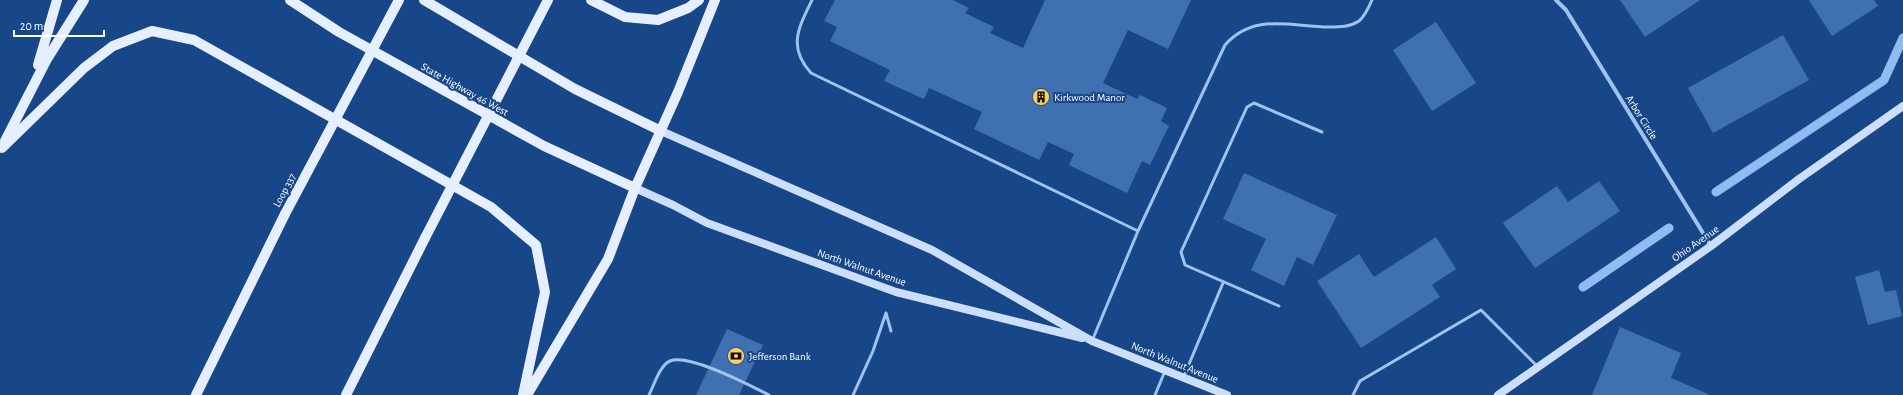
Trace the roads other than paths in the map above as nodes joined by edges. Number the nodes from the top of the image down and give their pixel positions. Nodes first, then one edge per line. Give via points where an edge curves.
1 (57, 0) edge
2 (84, 0) edge
3 (290, 0) edge
4 (400, 0) edge
5 (424, 0) edge
6 (548, 0) edge
7 (591, 0) edge
8 (699, 0) edge
9 (715, 0) edge
10 (812, 0) edge
11 (1372, 0) edge
12 (1556, 0) edge
13 (26, 97) junction
14 (1903, 106) edge
15 (661, 131) junction
16 (1322, 132) dead end
17 (1, 150) edge
18 (635, 188) junction
19 (1138, 231) junction
20 (1711, 246) junction
21 (1223, 283) junction
22 (1279, 306) dead end
23 (891, 331) dead end
24 (1092, 341) junction
25 (1537, 366) junction
26 (1165, 371) junction
27 (1184, 378) junction
28 (1503, 393) edge
29 (196, 395) edge
30 (346, 395) edge
31 (523, 395) edge
32 (528, 395) edge
33 (650, 395) edge
34 (769, 395) edge
35 (853, 395) edge
36 (1155, 395) edge
37 (1227, 395) edge
38 (1353, 395) edge

1 - 13 main road via 42,55
2 - 13 main road
3 - 18 main road, State Highway 46 West via 339,32 544,146
4 - 29 main road, Loop 337, bridge via 285,214
5 - 15 main road via 575,89
6 - 30 main road, bridge
7 - 8 main road via 625,18 658,20 688,8
9 - 15 main road
10 - 19 lane via 798,29 797,38 800,56 811,72
11 - 19 lane via 1360,20 1349,26 1320,27 1268,23 1255,25 1232,36 1218,57
12 - 20 street, Arbor Circle via 1566,10
13 - 17 main road
14 - 20 main road, Ohio Avenue via 1799,179
15 - 18 main road
15 - 24 main road, North Walnut Avenue via 932,250
16 - 21 lane via 1254,103 1246,107 1181,252 1185,265
17 - 31 main road via 84,68 113,46 152,31 194,40 491,207 536,244 545,292
18 - 24 main road, North Walnut Avenue via 707,223 896,292
18 - 32 main road via 608,259
19 - 24 lane
20 - 25 main road, Ohio Avenue
21 - 22 lane
21 - 27 lane
23 - 35 lane via 886,313 873,351
24 - 26 main road, North Walnut Avenue
25 - 28 main road, Ohio Avenue
25 - 38 lane via 1481,310 1360,382
26 - 27 main road, North Walnut Avenue
26 - 36 lane
27 - 37 main road, North Walnut Avenue
33 - 34 lane via 663,368 670,361 683,360 709,367

